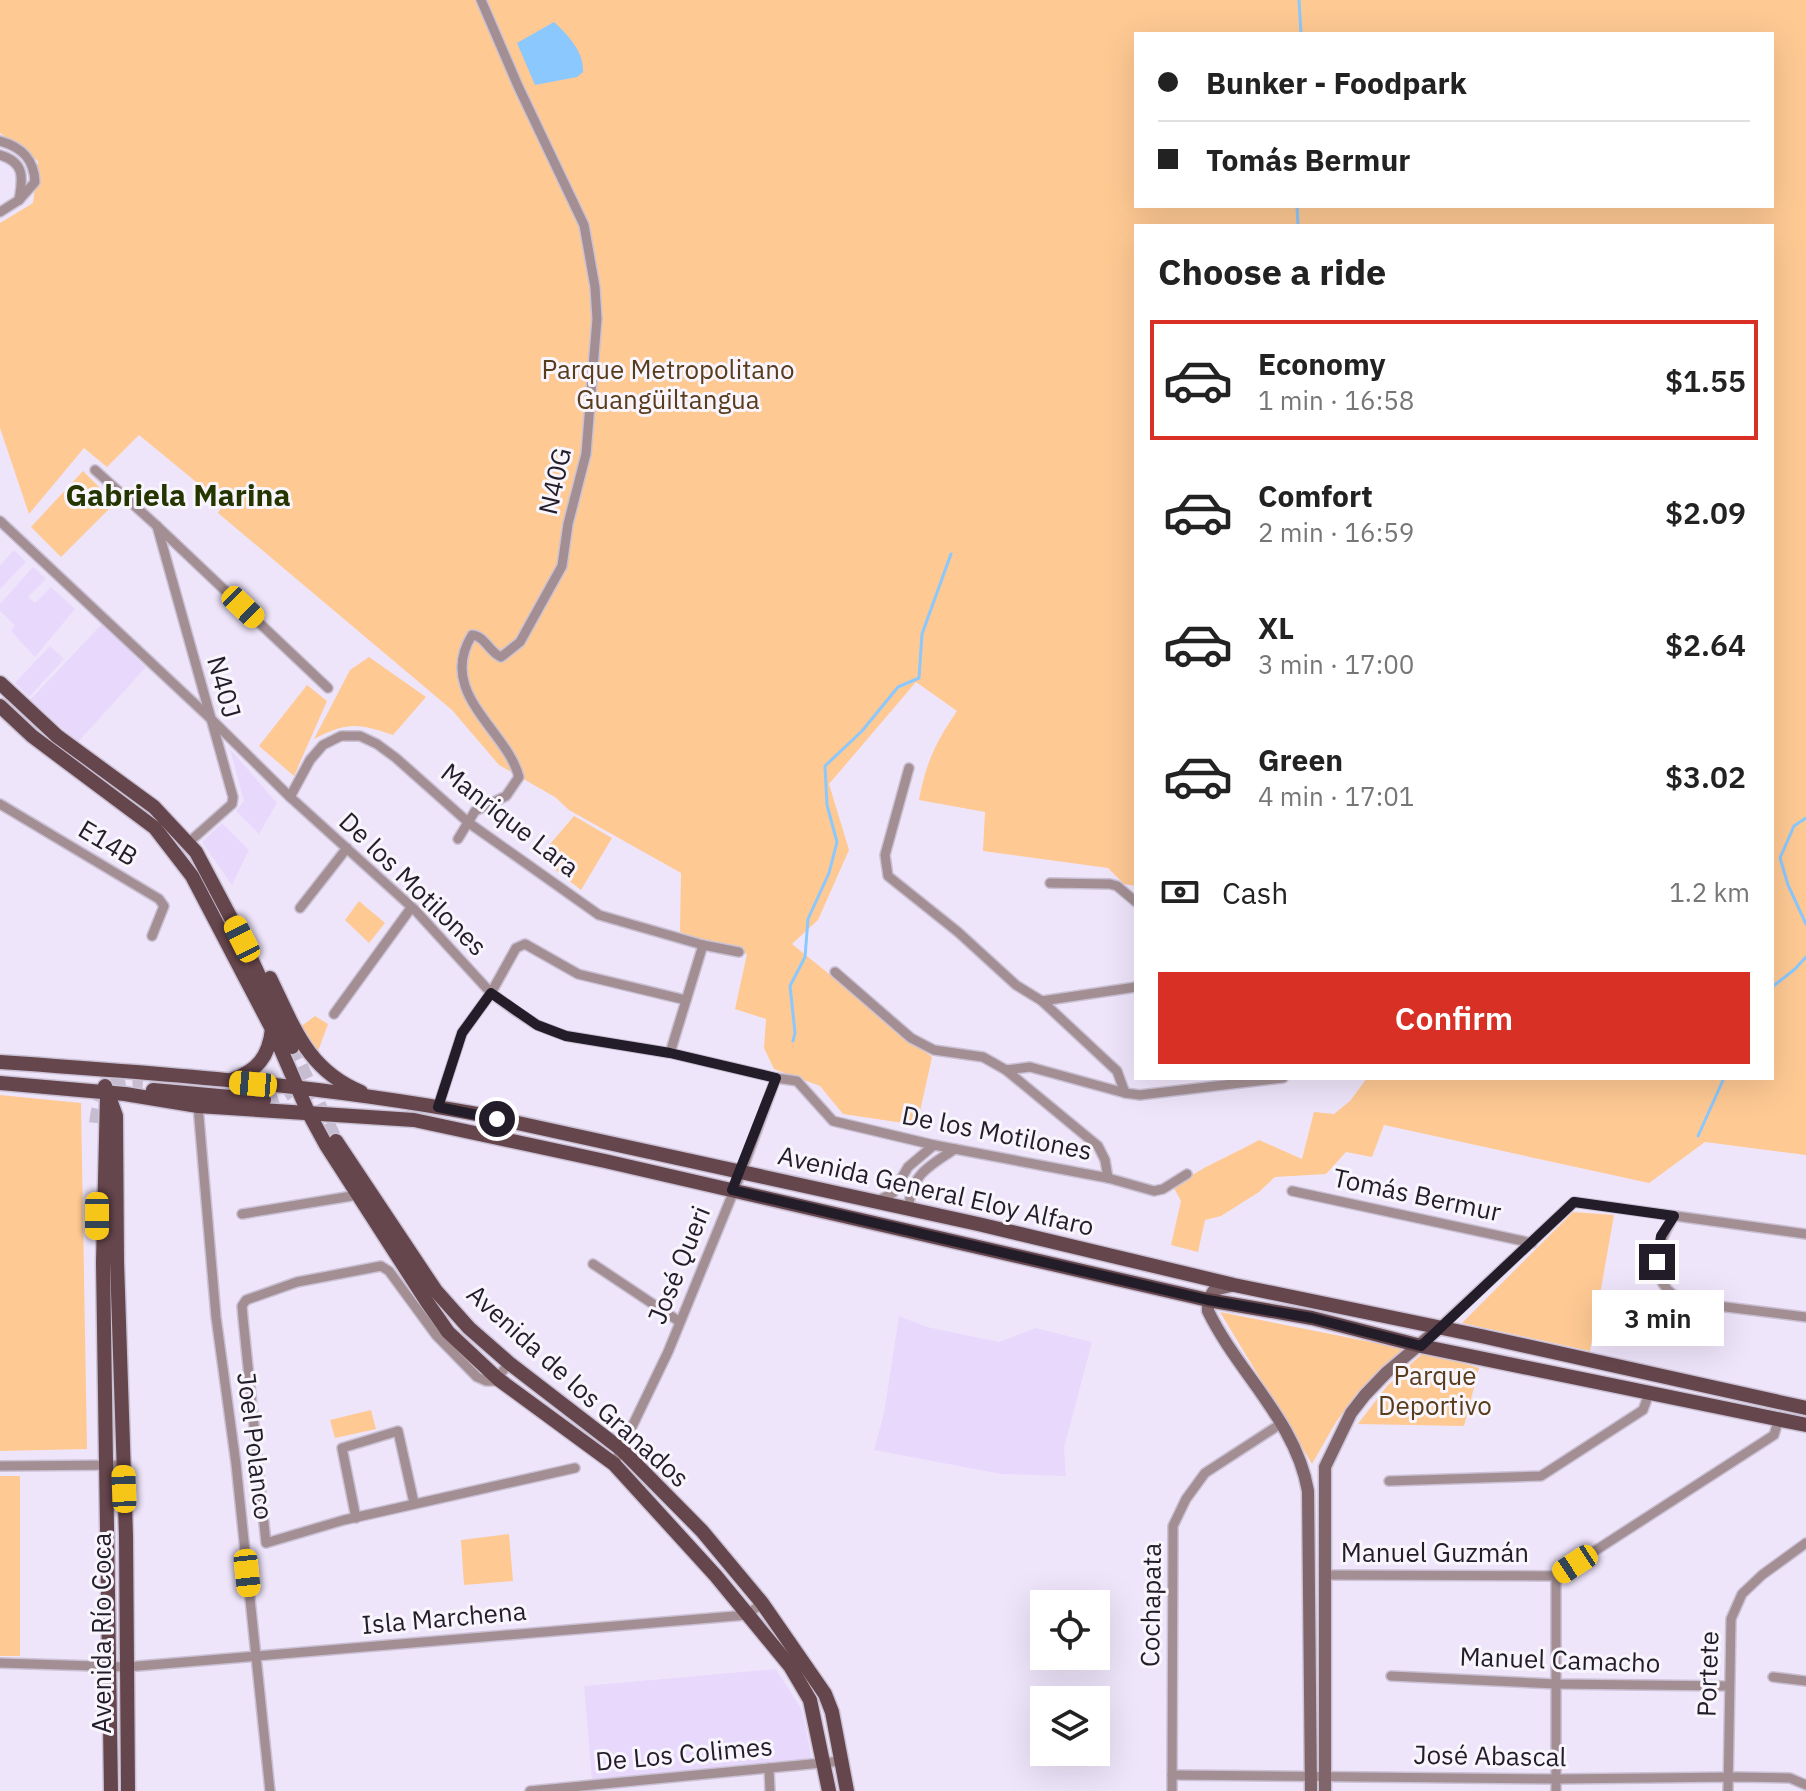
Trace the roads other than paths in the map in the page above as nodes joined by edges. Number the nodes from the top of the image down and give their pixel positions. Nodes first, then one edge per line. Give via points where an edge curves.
1 (481, 0) edge
2 (0, 141) edge
3 (0, 155) edge
4 (19, 200) junction
5 (0, 212) edge
6 (95, 470) dead end
7 (0, 521) edge
8 (157, 526) junction
9 (0, 683) edge
10 (328, 688) dead end
11 (0, 706) edge
12 (210, 718) junction
13 (909, 768) dead end
14 (290, 797) junction
15 (0, 804) edge
16 (469, 823) junction
17 (458, 839) dead end
18 (192, 848) junction
19 (347, 848) junction
20 (1050, 883) dead end
21 (1134, 900) edge
22 (300, 908) dead end
23 (411, 908) junction
24 (152, 936) dead end
25 (703, 945) junction
26 (739, 952) dead end
27 (835, 972) dead end
28 (1134, 987) edge
29 (491, 993) junction
30 (686, 1000) junction
31 (1042, 1001) junction
32 (334, 1014) dead end
33 (272, 1029) junction
34 (292, 1047) tunnel mouth
35 (670, 1053) junction
36 (0, 1062) edge
37 (81, 1067) junction
38 (1006, 1070) junction
39 (776, 1078) junction
40 (1266, 1080) edge
41 (143, 1081) tunnel mouth
42 (228, 1082) junction
43 (0, 1083) edge
44 (279, 1086) junction
45 (297, 1088) junction
46 (108, 1093) junction
47 (1125, 1093) junction
48 (125, 1094) junction
49 (382, 1098) junction
50 (264, 1100) tunnel mouth
51 (198, 1106) junction
52 (438, 1107) junction
53 (308, 1112) junction
54 (363, 1116) junction
55 (96, 1123) tunnel mouth
56 (333, 1140) junction
57 (608, 1141) junction
58 (934, 1145) junction
59 (955, 1149) junction
60 (605, 1161) junction
61 (742, 1171) junction
62 (1187, 1174) dead end
63 (1108, 1178) junction
64 (732, 1190) junction
65 (1292, 1191) dead end
66 (358, 1195) junction
67 (875, 1202) junction
68 (909, 1209) junction
69 (242, 1214) dead end
70 (1674, 1216) junction
71 (1806, 1234) edge
72 (1532, 1243) junction
73 (103, 1262) junction
74 (593, 1264) dead end
75 (1234, 1285) junction
76 (1208, 1300) junction
77 (1806, 1317) edge
78 (680, 1322) junction
79 (1438, 1329) junction
80 (1421, 1346) junction
81 (509, 1363) junction
82 (498, 1379) junction
83 (1650, 1391) junction
84 (1806, 1408) edge
85 (1779, 1418) junction
86 (1282, 1423) junction
87 (1806, 1425) edge
88 (622, 1450) junction
89 (614, 1464) junction
90 (106, 1465) junction
91 (123, 1465) junction
92 (0, 1466) edge
93 (1325, 1467) junction
94 (575, 1468) dead end
95 (1304, 1468) junction
96 (1389, 1481) dead end
97 (1308, 1491) junction
98 (1324, 1492) junction
99 (414, 1503) junction
100 (356, 1518) junction
101 (1806, 1543) edge
102 (1325, 1575) junction
103 (1556, 1576) junction
104 (762, 1603) junction
105 (747, 1615) junction
106 (256, 1656) junction
107 (0, 1663) edge
108 (118, 1666) junction
109 (1391, 1676) dead end
110 (1773, 1677) dead end
111 (1806, 1681) edge
112 (1556, 1684) junction
113 (1729, 1686) junction
114 (842, 1761) junction
115 (824, 1763) junction
116 (769, 1768) junction
117 (1172, 1775) junction
118 (1311, 1776) junction
119 (1325, 1776) junction
120 (1728, 1777) junction
121 (1556, 1779) junction
122 (1806, 1785) edge
123 (594, 1788) edge
124 (111, 1791) edge
125 (128, 1791) edge
126 (270, 1791) edge
127 (530, 1791) edge
128 (770, 1791) edge
129 (829, 1791) edge
130 (847, 1791) edge
131 (1172, 1791) edge
132 (1311, 1791) edge
133 (1325, 1791) edge
134 (1556, 1791) edge
135 (1728, 1791) edge

1 - 16 street, N40G via 584,225 597,319 586,454 562,566 520,642 504,656 493,653 479,636 469,637 464,681 519,777 506,796 475,811
2 - 4 street via 18,149 34,167 35,182
3 - 4 street via 19,165
4 - 5 street
6 - 8 street
7 - 12 street, De los Motilones
8 - 10 street
8 - 12 street, N40J
9 - 18 main road via 57,736 154,807
11 - 33 main road, Avenida de los Granados via 155,828 192,876
12 - 14 street, De los Motilones
12 - 18 street, N40J via 233,800
13 - 31 street via 885,855 888,876
14 - 16 street, Manrique Lara via 323,745 341,736 360,736 396,758
14 - 19 street, De los Motilones
15 - 24 street, E14B via 163,902
16 - 17 street
16 - 25 street, Manrique Lara via 599,915
18 - 34 main road via 238,929
18 - 49 main road via 219,875 308,1054 340,1081
19 - 22 street
19 - 23 street, De los Motilones
20 - 21 street via 1110,884
23 - 29 street, De los Motilones
23 - 32 street
25 - 26 street, Manrique Lara
25 - 30 street
27 - 38 street via 911,1038 934,1050 983,1057
28 - 31 street
29 - 30 street via 516,948 525,944 578,974
29 - 35 street, De los Motilones via 537,1025 566,1036
29 - 52 street via 462,1033
30 - 35 street
31 - 47 street via 1117,1071
33 - 42 main road via 264,1060
33 - 45 main road, Avenida de los Granados
35 - 39 street, De los Motilones
36 - 37 main road, Avenida General Eloy Alfaro
37 - 42 main road, Avenida General Eloy Alfaro
37 - 46 main road via 96,1074
38 - 47 street via 1030,1067
38 - 63 street via 1098,1146
39 - 58 street, De los Motilones via 797,1081 833,1121
39 - 61 street, José Queri
40 - 47 street
41 - 44 main road via 255,1090
42 - 44 main road, Avenida General Eloy Alfaro
43 - 46 main road, Avenida General Eloy Alfaro
44 - 45 main road, Avenida General Eloy Alfaro
45 - 49 main road, Avenida General Eloy Alfaro
45 - 53 main road, Avenida de los Granados
46 - 48 main road, Avenida General Eloy Alfaro
46 - 73 main road, Avenida Río Coca
46 - 91 main road, Avenida Río Coca via 116,1116
48 - 50 main road via 146,1089
48 - 51 main road, Avenida General Eloy Alfaro
49 - 52 main road, Avenida General Eloy Alfaro
51 - 53 main road, Avenida General Eloy Alfaro
51 - 106 street, Joel Polanco via 216,1317
52 - 57 main road, Avenida General Eloy Alfaro
53 - 54 main road, Avenida General Eloy Alfaro
53 - 56 main road, Avenida de los Granados
54 - 56 main road via 340,1121
54 - 60 main road, Avenida General Eloy Alfaro via 414,1120
55 - 73 main road via 97,1248
56 - 66 main road, Avenida de los Granados
56 - 81 main road, Avenida de los Granados via 410,1239 417,1262 436,1291
57 - 60 main road via 614,1153
57 - 61 main road, Avenida General Eloy Alfaro
58 - 59 street, De los Motilones
58 - 67 street via 908,1167 893,1193
59 - 63 street, De los Motilones
59 - 68 street via 917,1177
60 - 64 main road, Avenida General Eloy Alfaro
61 - 64 street, José Queri
61 - 67 main road, Avenida General Eloy Alfaro
62 - 63 street, De los Motilones via 1154,1191
64 - 76 main road, Avenida General Eloy Alfaro
64 - 78 street, José Queri
65 - 72 street, Tomás Bermur
66 - 69 street
66 - 82 main road, Avenida de los Granados via 448,1332
67 - 68 main road, Avenida General Eloy Alfaro
68 - 75 main road, Avenida General Eloy Alfaro
70 - 71 street
70 - 72 street via 1574,1202
70 - 77 street via 1661,1236 1657,1262 1667,1290 1677,1298
72 - 79 street
73 - 90 main road, Avenida Río Coca
74 - 78 street
75 - 76 main road via 1214,1290
75 - 79 main road, Avenida General Eloy Alfaro
76 - 80 main road, Avenida General Eloy Alfaro via 1312,1318
76 - 86 main road via 1213,1321
78 - 88 street, José Queri
79 - 80 main road
79 - 84 main road, Avenida General Eloy Alfaro
80 - 83 main road, Avenida General Eloy Alfaro
80 - 93 main road via 1365,1395
81 - 82 street
81 - 88 main road, Avenida de los Granados
82 - 89 main road, Avenida de los Granados
82 - 100 street via 481,1379 455,1356 381,1266 297,1282 246,1300 242,1306 266,1543
83 - 85 main road, Avenida General Eloy Alfaro
83 - 96 street via 1643,1410 1541,1476
85 - 87 main road, Avenida General Eloy Alfaro
85 - 103 street, Manuel Guzmán via 1774,1435
86 - 95 main road
86 - 117 street, Cochapata via 1205,1473 1173,1526
88 - 89 street, José Queri
88 - 104 main road, Avenida de los Granados via 702,1531
89 - 105 main road, Avenida de los Granados
90 - 91 street
90 - 92 street
90 - 108 main road, Avenida Río Coca
91 - 108 main road, Avenida Río Coca
93 - 95 main road
93 - 98 main road
94 - 99 street
95 - 97 main road
97 - 98 main road
97 - 118 main road
98 - 102 main road
99 - 100 street
99 - 100 street via 398,1431 342,1448
101 - 113 street, Portete via 1742,1594 1731,1619
102 - 103 street, Manuel Guzmán
102 - 119 main road
103 - 112 street
104 - 105 street
104 - 114 main road, Avenida de los Granados via 825,1694
105 - 106 street, Isla Marchena
105 - 115 main road, Avenida de los Granados via 790,1666 810,1700
106 - 108 street, Isla Marchena
106 - 126 street, Joel Polanco
107 - 108 street, Isla Marchena
108 - 124 main road, Avenida Río Coca
108 - 125 main road, Avenida Río Coca
109 - 112 street, Manuel Camacho
110 - 111 street
112 - 113 street, Manuel Camacho
112 - 121 street
113 - 120 street, Portete
114 - 115 street, De Los Colimes
114 - 130 main road, Avenida de los Granados
115 - 116 street, De Los Colimes
115 - 129 main road, Avenida de los Granados
116 - 123 street, De Los Colimes
116 - 128 street
117 - 118 street, José Abascal
117 - 131 street, Cochapata
118 - 119 street, José Abascal
118 - 132 main road
119 - 121 street, José Abascal
119 - 133 main road
120 - 121 street, José Abascal
120 - 122 street, José Abascal via 1790,1778
120 - 135 street, Portete
121 - 134 street
123 - 127 street, De Los Colimes

